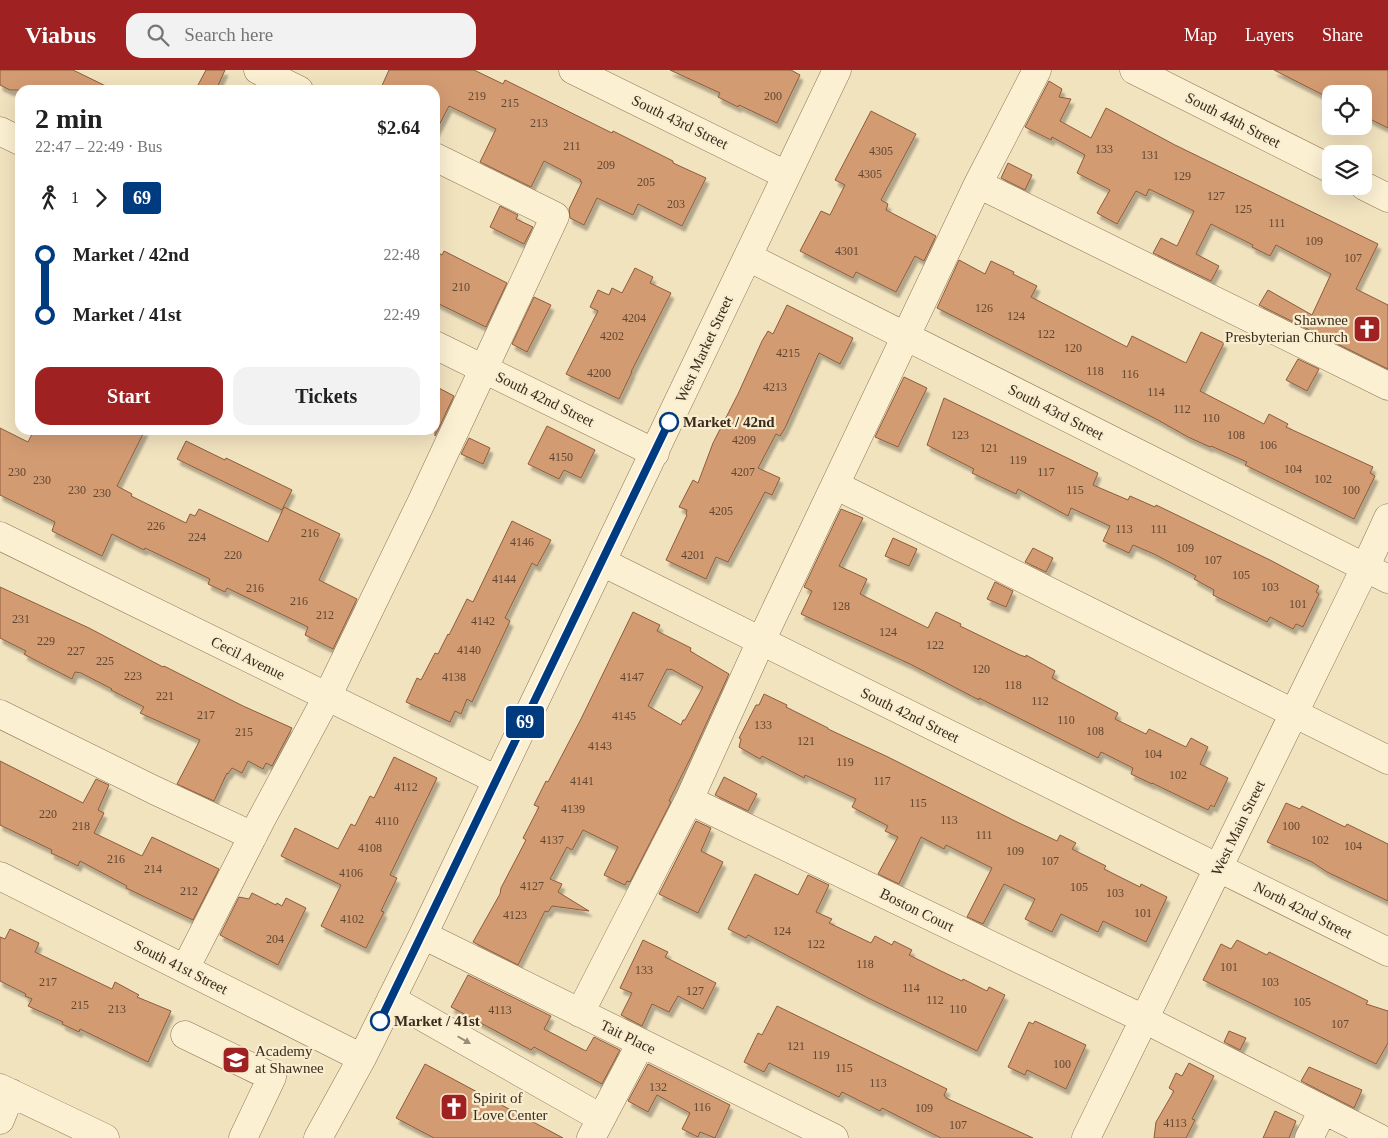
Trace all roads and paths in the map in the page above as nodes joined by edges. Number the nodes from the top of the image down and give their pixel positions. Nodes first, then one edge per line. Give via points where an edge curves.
1 (258, 70) edge
2 (573, 70) edge
3 (838, 70) edge
4 (1037, 70) edge
5 (1134, 70) edge
6 (289, 85) edge
7 (0, 131) edge
8 (15, 138) edge
9 (440, 159) edge
10 (1322, 164) edge
11 (786, 175) junction
12 (978, 184) junction
13 (1372, 190) edge
14 (1388, 198) edge
15 (748, 256) junction
16 (906, 336) junction
17 (440, 348) edge
18 (483, 369) junction
19 (1388, 386) edge
20 (655, 453) junction
21 (835, 485) junction
22 (1388, 518) edge
23 (0, 536) edge
24 (602, 562) junction
25 (1377, 574) edge
26 (761, 641) junction
27 (327, 697) junction
28 (1295, 712) junction
29 (0, 714) edge
30 (1388, 760) edge
31 (497, 780) junction
32 (689, 800) junction
33 (253, 836) junction
34 (1219, 868) junction
35 (0, 876) edge
36 (422, 935) junction
37 (1388, 952) edge
38 (185, 969) junction
39 (391, 999) junction
40 (580, 1013) junction
41 (1144, 1020) junction
42 (185, 1035) dead end
43 (641, 1043) junction
44 (362, 1058) junction
45 (6, 1090) edge
46 (1323, 1110) junction
47 (0, 1120) edge
48 (596, 1128) edge
49 (323, 1136) edge
50 (105, 1138) edge
51 (243, 1138) edge
52 (834, 1138) edge
53 (1086, 1138) edge
54 (1309, 1138) edge
55 (1380, 1138) edge

1 - 6 street
2 - 11 street, South 43rd Street
3 - 11 street, West Market Street
4 - 12 street
5 - 10 street, South 44th Street
7 - 8 street
9 - 18 street via 555,216
11 - 15 street, West Market Street
12 - 16 street
12 - 19 street
13 - 14 street
15 - 16 street, South 43rd Street
15 - 20 street, West Market Street
16 - 21 street
16 - 25 street, South 43rd Street
17 - 18 street, South 42nd Street
18 - 20 street, South 42nd Street
18 - 27 street
20 - 24 street, West Market Street
21 - 26 street
21 - 28 street
22 - 25 street, West Main Street
23 - 27 street, Cecil Avenue
24 - 26 street, South 42nd Street
24 - 31 street, West Market Street
25 - 28 street, West Main Street
26 - 32 street
26 - 34 street, South 42nd Street
27 - 31 street, Cecil Avenue
27 - 33 street
28 - 30 street
28 - 34 street, West Main Street
29 - 33 street
31 - 36 street, West Market Street
32 - 40 street
32 - 41 street, Boston Court
33 - 38 street
34 - 37 street, North 42nd Street
34 - 41 street, West Main Street
35 - 38 street, South 41st Street
36 - 39 street, West Market Street
36 - 40 street, Tait Place
38 - 44 street, South 41st Street
39 - 44 street, West Market Street
39 -> 48 street
40 - 43 street, Tait Place
41 - 46 street, Boston Court
41 - 53 street, West Main Street
42 - 51 street via 272,1077
43 - 48 street
43 - 52 street, Tait Place
44 - 49 street, West Market Street
45 - 47 street
45 - 50 street
46 - 54 street
46 - 55 street, Boston Court

